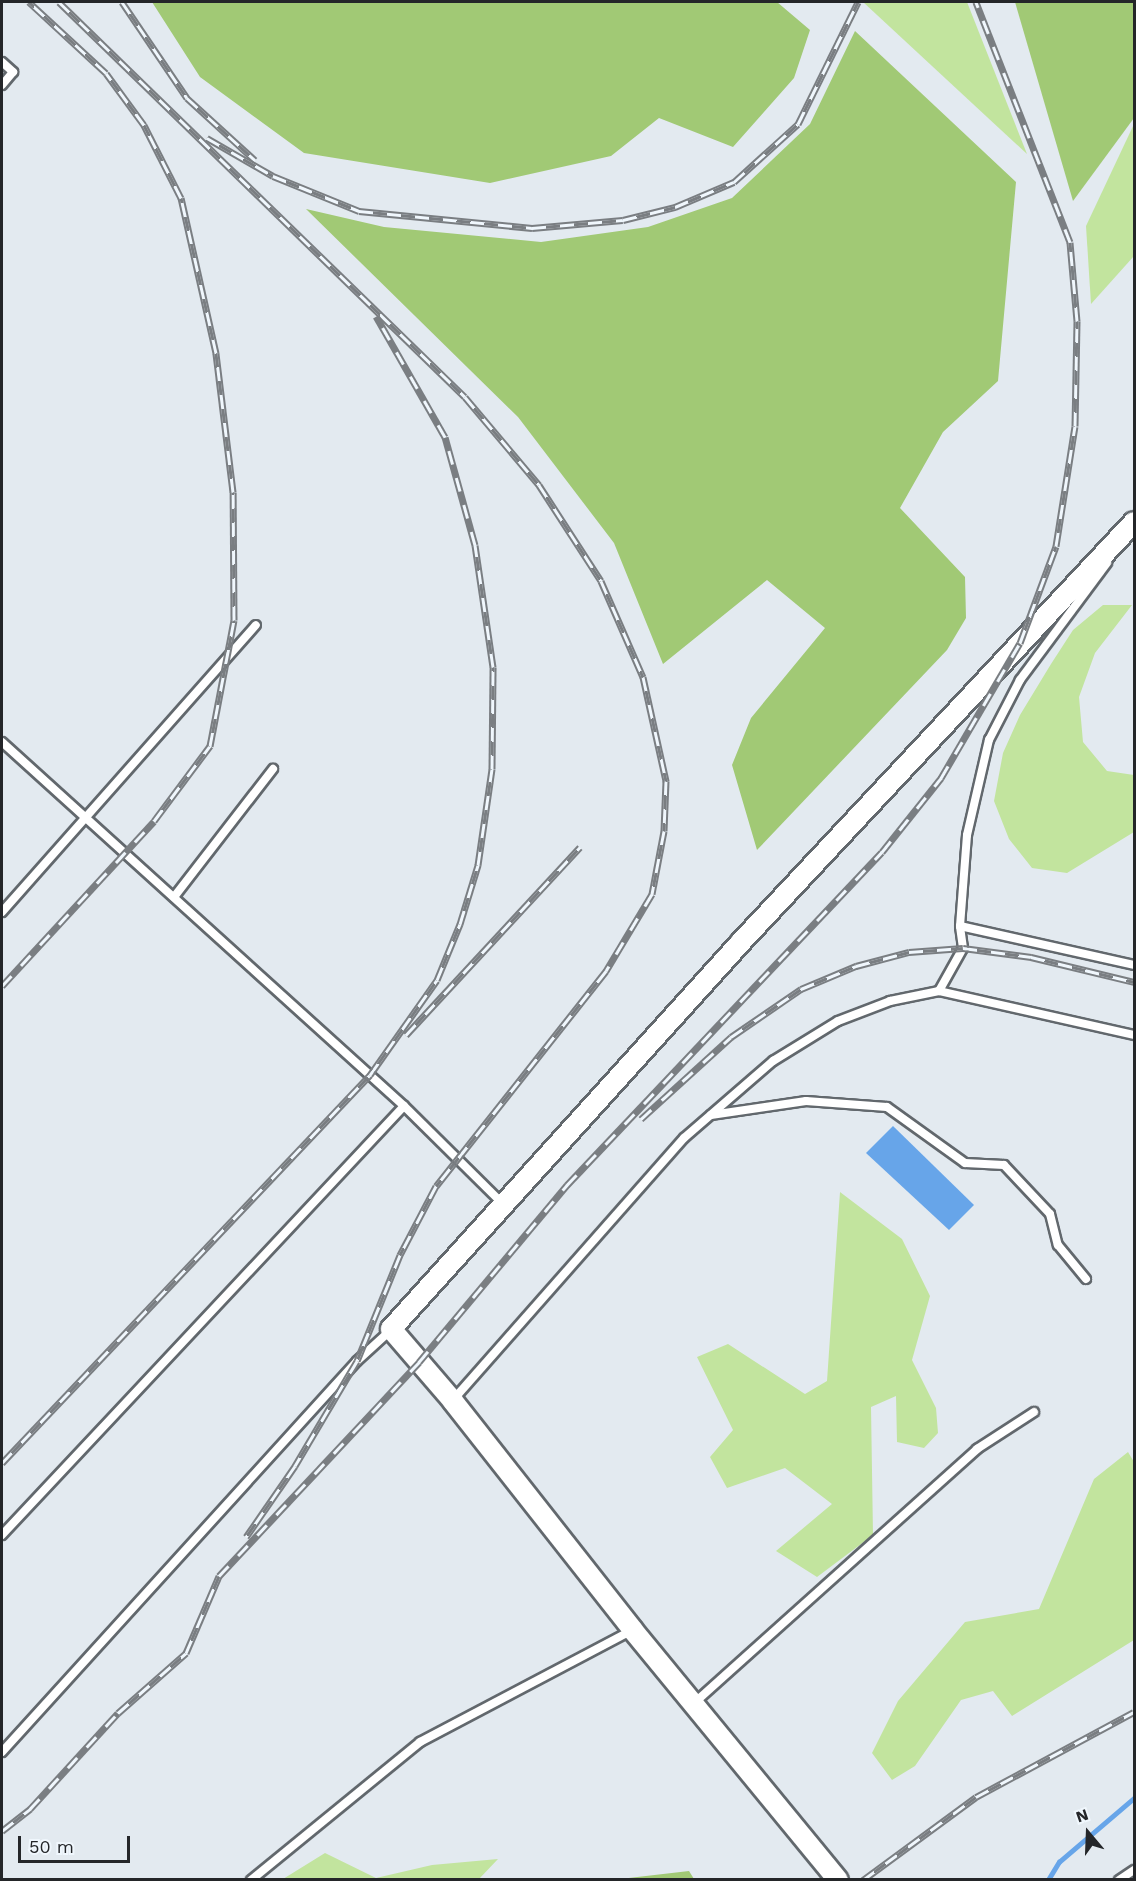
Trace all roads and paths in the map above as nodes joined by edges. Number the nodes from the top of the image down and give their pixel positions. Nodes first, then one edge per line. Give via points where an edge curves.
1 (2, 62) edge
2 (2, 85) edge
3 (1134, 523) edge
4 (256, 625) dead end
5 (2, 742) edge
6 (273, 769) dead end
7 (85, 820) junction
8 (174, 897) junction
9 (2, 912) edge
10 (960, 926) junction
11 (1134, 965) edge
12 (939, 991) junction
13 (1134, 1035) edge
14 (404, 1106) junction
15 (711, 1115) junction
16 (504, 1205) junction
17 (1086, 1279) dead end
18 (391, 1329) junction
19 (453, 1401) junction
20 (1034, 1412) dead end
21 (2, 1535) edge
22 (633, 1630) junction
23 (693, 1704) junction
24 (2, 1752) edge
25 (1134, 1870) edge
26 (251, 1880) edge
27 (838, 1880) edge
28 (1119, 1880) edge

1 - 2 lane via 13,72
3 - 10 lane via 1020,680 989,740 967,835
3 - 16 street via 741,942
4 - 7 lane
5 - 7 lane
6 - 8 lane
7 - 8 lane
7 - 9 lane
8 - 14 lane
10 - 11 lane
10 - 12 lane via 963,948
12 - 13 lane
12 - 15 lane via 890,1000 838,1021 773,1061
14 - 16 lane
14 - 21 lane
15 - 17 lane via 806,1101 887,1107 965,1163 1004,1165 1050,1214 1058,1245
15 - 19 lane via 684,1138
16 - 18 street
18 - 19 street
18 - 24 lane via 357,1361
19 - 22 street
20 - 23 lane via 977,1449
22 - 23 street
22 - 26 lane via 420,1742
23 - 27 street
25 - 28 lane

